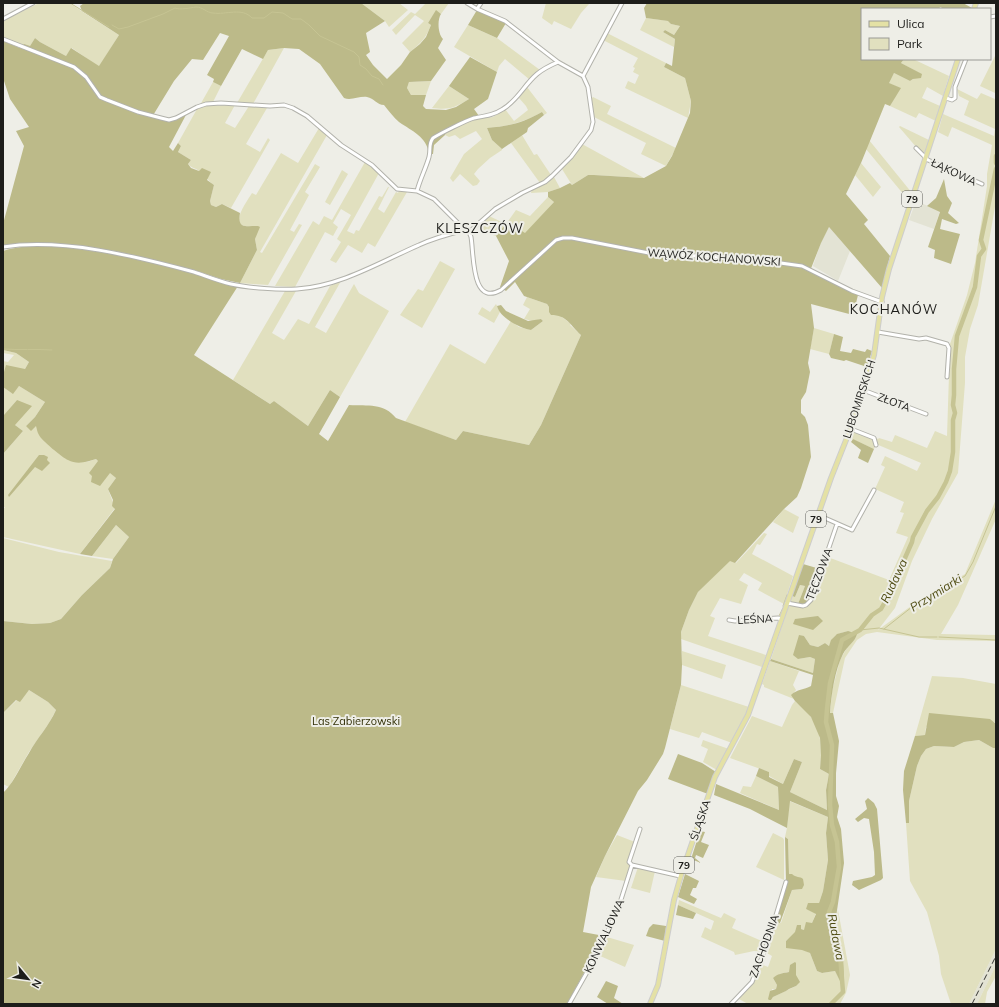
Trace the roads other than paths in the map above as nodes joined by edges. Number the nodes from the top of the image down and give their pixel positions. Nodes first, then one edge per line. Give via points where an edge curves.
1 (33, 3) edge
2 (467, 3) edge
3 (481, 3) edge
4 (622, 3) edge
5 (477, 9) junction
6 (3, 19) edge
7 (3, 39) edge
8 (958, 60) edge
9 (966, 60) edge
10 (558, 62) junction
11 (583, 76) junction
12 (946, 98) junction
13 (916, 148) dead end
14 (926, 159) junction
15 (982, 184) dead end
16 (417, 190) junction
17 (465, 230) junction
18 (469, 232) junction
19 (3, 247) edge
20 (882, 302) junction
21 (878, 332) junction
22 (947, 376) dead end
23 (863, 390) junction
24 (926, 414) dead end
25 (851, 429) junction
26 (876, 445) dead end
27 (874, 490) dead end
28 (818, 515) junction
29 (837, 524) junction
30 (787, 603) junction
31 (781, 619) junction
32 (729, 620) dead end
33 (739, 733) joint
34 (640, 829) dead end
35 (632, 865) junction
36 (680, 876) junction
37 (786, 882) dead end
38 (569, 1004) edge
39 (650, 1004) edge
40 (731, 1004) edge

1 - 6 street
2 - 5 street
3 - 5 street
4 - 11 street
5 - 10 street via 505,21
7 - 16 street via 74,67 86,77 100,97 106,100 169,120 197,107 213,104 284,105 293,108 308,116 344,147 372,165 397,189
8 - 12 main road, LUBOMIRSKICH / 79
9 - 12 street via 955,85 955,98
10 - 11 street
10 - 16 street via 536,75 516,100 503,110 465,122 433,138 429,158
11 - 18 street via 588,87 593,122 583,141 562,167 545,182 505,202
12 - 14 main road, LUBOMIRSKICH / 79
13 - 14 street
14 - 15 street, ŁĄKOWA
14 - 20 main road, LUBOMIRSKICH / 79 via 892,259
16 - 17 street via 434,199
17 - 18 street
17 - 19 street via 421,244 334,282 297,289 245,286 122,255 85,249 34,244
18 - 20 street, WĄWÓZ KOCHANOWSKI via 472,237 478,283 487,293 495,294 501,290 556,240 572,238 654,254 752,259 797,265
20 - 21 main road, LUBOMIRSKICH / 79
21 - 22 street via 926,338 947,344
21 - 23 main road, LUBOMIRSKICH / 79
23 - 24 street, ZŁOTA
23 - 25 main road, LUBOMIRSKICH / 79
25 - 26 street via 874,438
25 - 28 main road, LUBOMIRSKICH / 79
27 - 29 street via 852,530
28 - 29 street
28 - 30 main road, LUBOMIRSKICH / 79
29 - 30 street, TĘCZOWA via 809,603 803,606
30 - 31 main road, LUBOMIRSKICH / 79
31 - 32 street, LEŚNA
31 - 33 main road, LUBOMIRSKICH / 79 via 751,708
33 - 36 main road, ŚLĄSKA / 79 via 715,777
34 - 35 street, KONWALIOWA via 629,862
35 - 36 street
35 - 38 street, KONWALIOWA via 618,909 595,958
36 - 39 main road, ŚLĄSKA / 79 via 658,985
37 - 40 street, ZACHODNIA via 768,942 752,982

